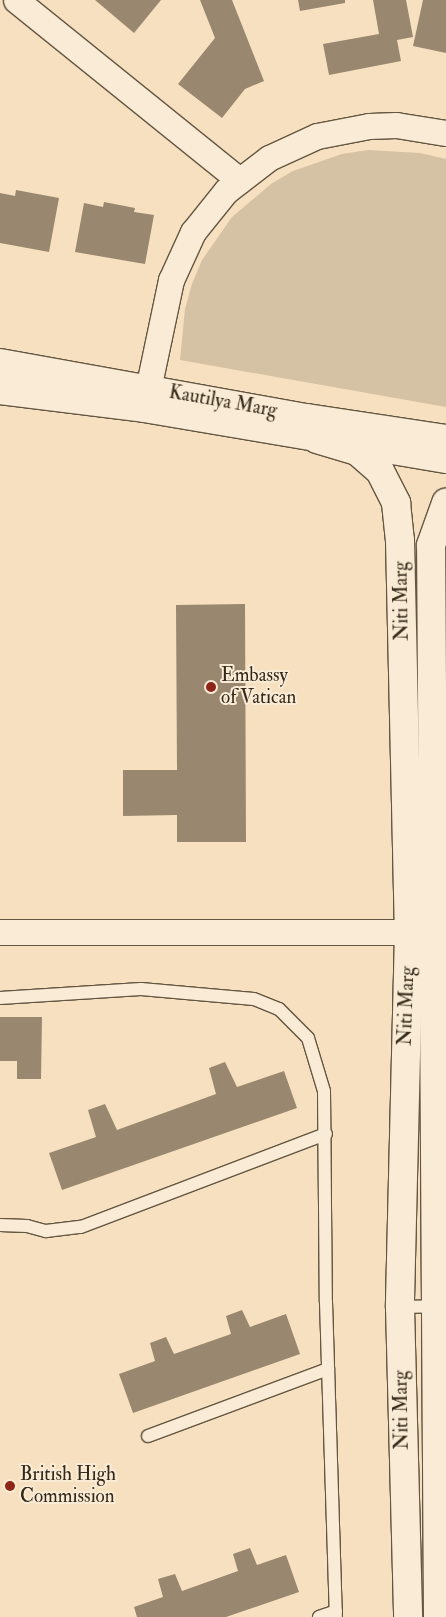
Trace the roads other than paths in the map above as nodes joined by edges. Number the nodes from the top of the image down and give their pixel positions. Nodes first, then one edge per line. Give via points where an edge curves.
1 (16, 0) edge
2 (446, 133) edge
3 (239, 180) junction
4 (0, 362) edge
5 (0, 390) edge
6 (147, 398) junction
7 (316, 439) junction
8 (446, 439) edge
9 (446, 459) edge
10 (446, 503) edge
11 (439, 698) edge
12 (439, 776) edge
13 (0, 932) edge
14 (429, 933) edge
15 (0, 998) edge
16 (326, 1134) junction
17 (0, 1225) edge
18 (440, 1306) edge
19 (400, 1307) junction
20 (328, 1369) junction
21 (148, 1436) dead end
22 (336, 1614) edge
23 (319, 1617) edge
24 (408, 1617) edge
25 (438, 1617) edge

1 - 3 street
2 - 3 street via 396,125 343,129 292,145
3 - 6 street via 209,211 181,256 164,306
4 - 6 street, Kautilya Marg
5 - 6 street, Kautilya Marg
6 - 7 street, Kautilya Marg
6 - 8 street, Kautilya Marg
7 - 9 street, Kautilya Marg
7 - 14 street, Niti Marg via 357,451 380,471 396,503
10 - 11 street, Niti Marg via 431,545
11 - 12 street, Niti Marg
12 - 14 street, Niti Marg
13 - 14 street
14 - 18 street, Niti Marg
14 - 19 street, Niti Marg
15 - 16 lane via 141,989 254,998 280,1010 308,1038 324,1091
16 - 17 lane via 82,1227 46,1231 27,1226
16 - 20 lane
18 - 19 lane
18 - 25 street, Niti Marg
19 - 24 street, Niti Marg
20 - 21 lane
20 - 22 lane
22 - 23 lane

